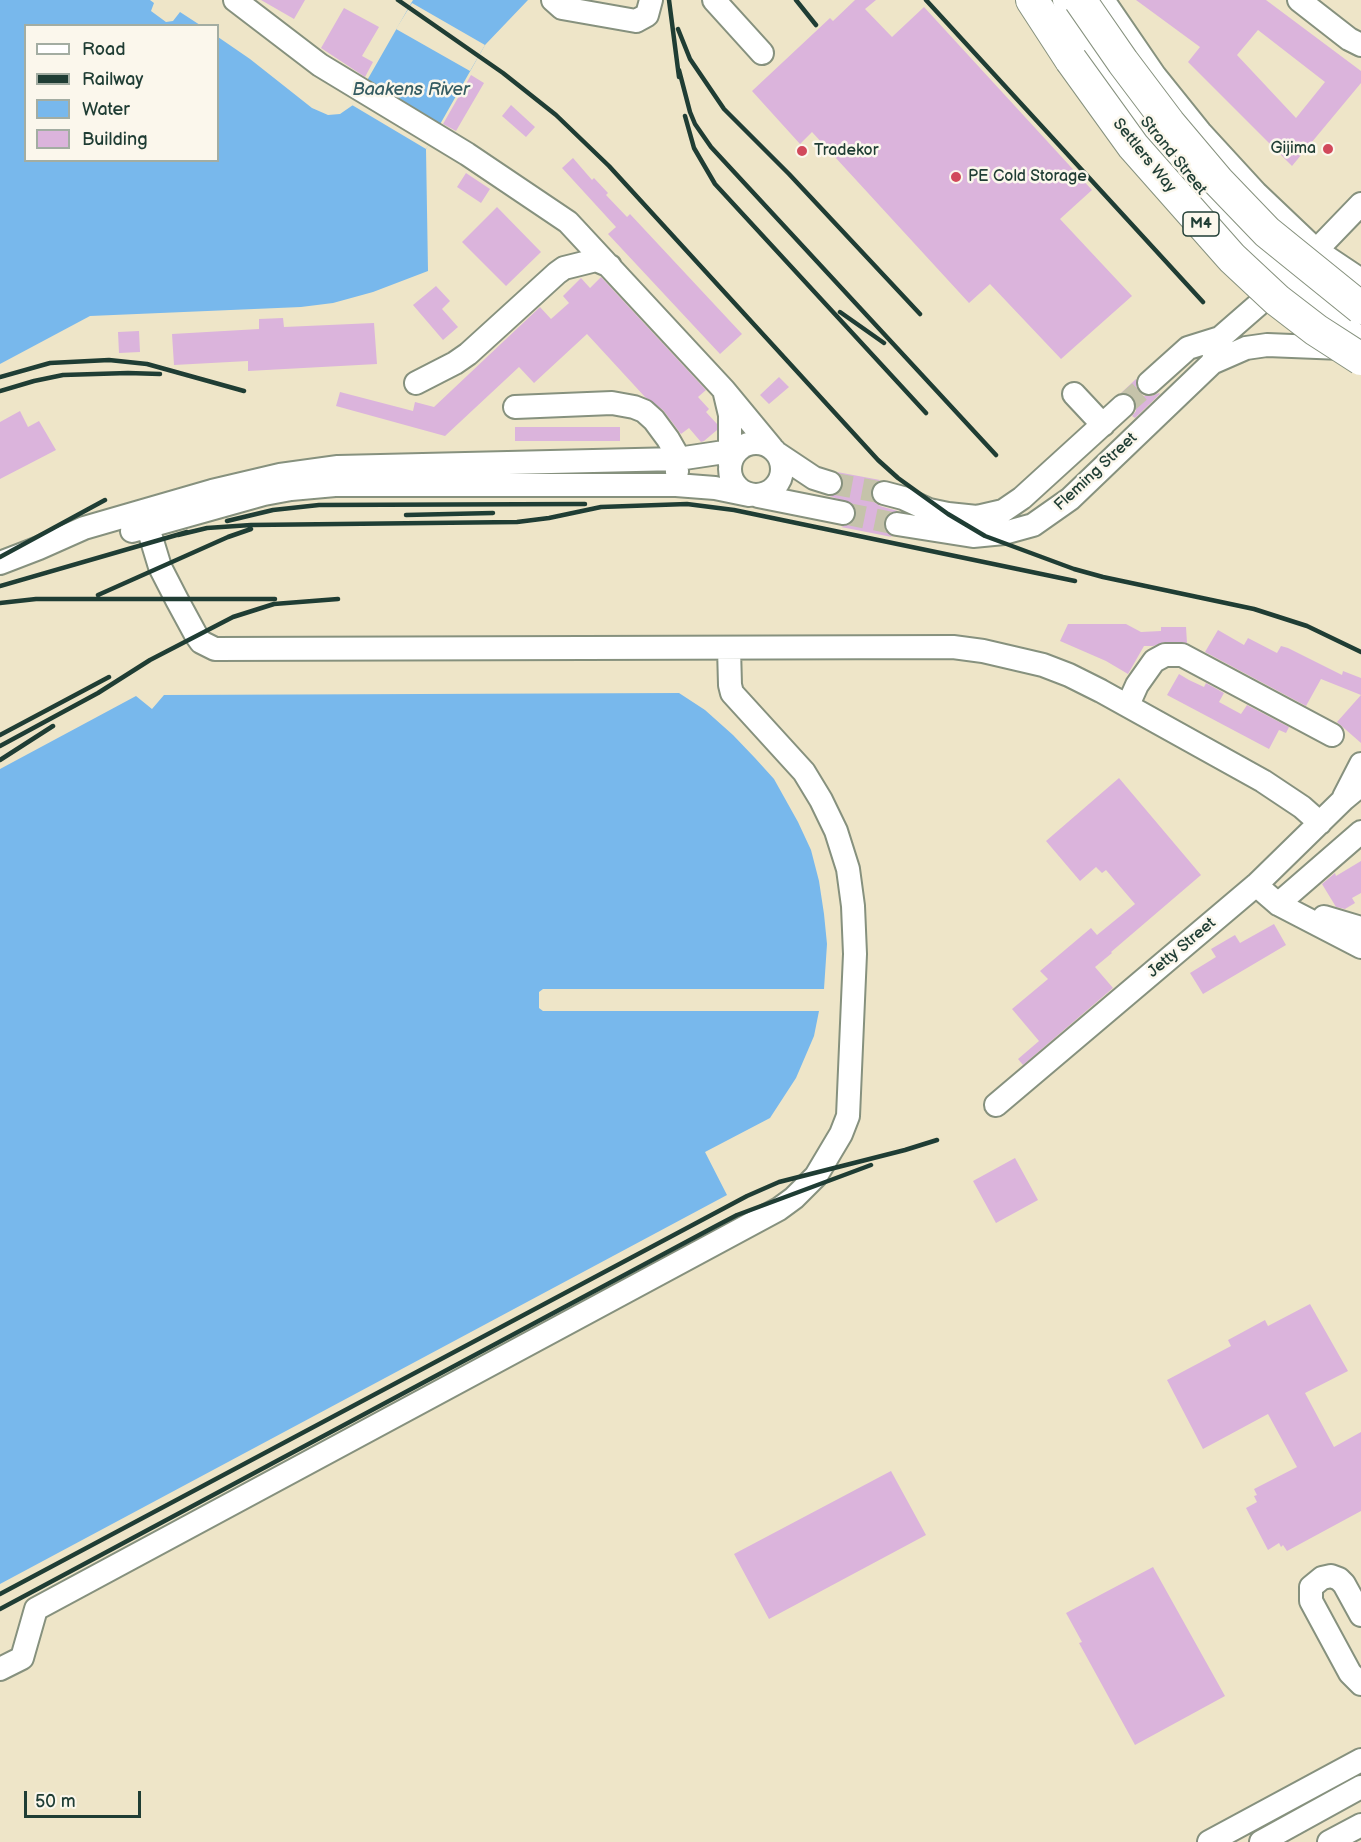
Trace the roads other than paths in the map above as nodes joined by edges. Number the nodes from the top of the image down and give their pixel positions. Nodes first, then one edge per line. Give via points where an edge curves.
1 (235, 0) edge
2 (553, 0) edge
3 (651, 0) edge
4 (714, 0) edge
5 (1032, 0) edge
6 (1103, 0) edge
7 (1068, 2) edge
8 (1307, 2) edge
9 (1361, 45) edge
10 (762, 53) dead end
11 (1361, 204) edge
12 (1316, 250) junction
13 (610, 266) junction
14 (1288, 279) junction
15 (1361, 279) edge
16 (1361, 308) edge
17 (1220, 338) junction
18 (1361, 339) edge
19 (1361, 349) edge
20 (1361, 359) edge
21 (1214, 362) junction
22 (1149, 382) tunnel mouth
23 (416, 383) dead end
24 (724, 390) junction
25 (1074, 394) dead end
26 (1123, 406) tunnel mouth
27 (515, 407) dead end
28 (1102, 425) junction
29 (775, 451) junction
30 (736, 455) junction
31 (678, 459) junction
32 (830, 483) tunnel mouth
33 (676, 485) junction
34 (884, 493) tunnel mouth
35 (753, 495) junction
36 (843, 513) tunnel mouth
37 (145, 519) junction
38 (897, 524) tunnel mouth
39 (0, 563) edge
40 (729, 648) junction
41 (1128, 705) junction
42 (1332, 735) dead end
43 (1361, 764) edge
44 (1352, 792) edge
45 (1320, 823) junction
46 (1361, 832) edge
47 (1256, 885) junction
48 (1284, 906) junction
49 (1361, 928) edge
50 (1361, 947) edge
51 (996, 1105) dead end
52 (1361, 1615) edge
53 (0, 1669) edge
54 (1361, 1684) edge
55 (1361, 1760) edge
56 (1361, 1787) edge
57 (1361, 1825) edge
58 (1209, 1842) edge
59 (1261, 1842) edge
60 (1329, 1842) edge

1 - 13 street via 303,53 559,215
2 - 3 street via 562,8 636,21 647,15
4 - 10 street
5 - 20 highway, Settlers Way / M4, bridge via 1133,146 1232,258 1316,330
6 - 12 street via 1155,76 1200,132
7 - 14 street, Strand Street via 1139,113 1218,211
7 - 16 highway, M4, bridge via 1218,181 1267,232
8 - 9 street
11 - 12 street
12 - 14 street
12 - 15 street
13 - 23 street via 596,260 564,268 468,354
13 - 24 street
14 - 17 street
14 - 18 street, Strand Street
17 - 21 street
17 - 22 street via 1188,348
19 - 21 street via 1268,345 1246,348
21 - 38 street, Fleming Street via 1070,499 1033,525 1012,532 974,536
24 - 29 street
24 - 30 street
25 - 28 street
26 - 28 street, Fleming Street
27 - 31 street via 612,403 634,407 654,420
28 - 34 street, Fleming Street via 1022,498 995,513 977,517 939,513
29 - 30 street via 765,444
29 - 32 street via 814,478
29 - 35 street via 783,470 781,479 769,492
30 - 31 street
30 - 35 street via 732,478 736,486
31 - 33 street
31 - 37 street via 328,468 252,481
33 - 35 street
33 - 37 street via 335,485 264,494
35 - 36 street
37 - 39 street via 88,543 39,549
37 - 40 street via 160,567 195,634 215,649
40 - 41 street via 953,647 983,651 1052,668
40 - 53 street via 729,685 735,700 804,772 836,831 848,869 855,954 848,1116 816,1176 779,1209 36,1609 22,1658
41 - 42 street via 1154,661 1166,655 1182,655
41 - 45 street via 1263,781
43 - 44 street, Jetty Street
44 - 45 street, Jetty Street
45 - 47 street, Jetty Street
46 - 48 street
47 - 48 street
47 - 51 street, Jetty Street
48 - 49 street
48 - 50 street
52 - 54 street via 1339,1579 1322,1578 1311,1587 1311,1601 1350,1673
55 - 58 street
56 - 59 street
57 - 60 street

